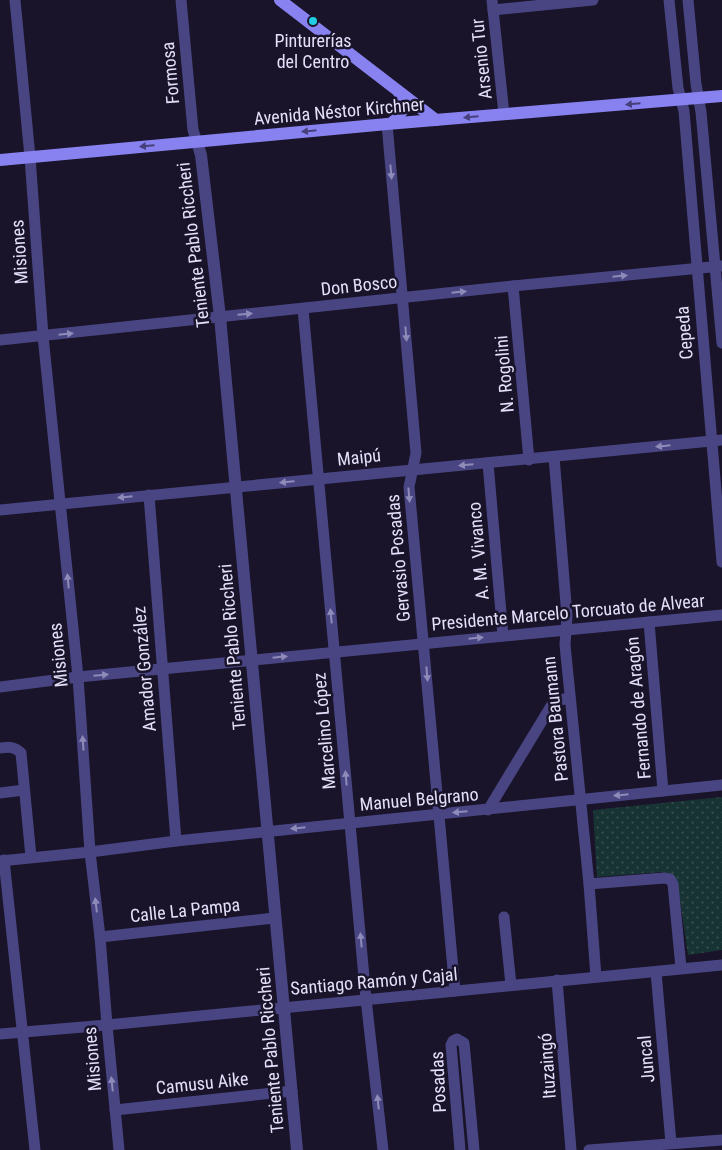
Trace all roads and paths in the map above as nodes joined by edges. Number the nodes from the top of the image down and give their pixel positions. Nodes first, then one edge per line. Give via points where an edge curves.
1 (15, 0) edge
2 (182, 0) edge
3 (280, 0) edge
4 (586, 0) edge
5 (669, 0) edge
6 (688, 0) edge
7 (493, 5) edge
8 (397, 89) junction
9 (722, 96) edge
10 (699, 98) junction
11 (682, 100) junction
12 (504, 114) junction
13 (436, 120) junction
14 (390, 123) junction
15 (197, 142) junction
16 (30, 157) junction
17 (0, 160) edge
18 (718, 266) edge
19 (696, 268) junction
20 (513, 286) junction
21 (402, 298) junction
22 (303, 309) junction
23 (220, 317) junction
24 (43, 336) junction
25 (0, 340) edge
26 (722, 343) edge
27 (717, 441) edge
28 (554, 457) junction
29 (529, 460) junction
30 (488, 464) junction
31 (412, 470) junction
32 (318, 479) junction
33 (235, 487) junction
34 (149, 495) junction
35 (59, 504) junction
36 (0, 510) edge
37 (722, 562) edge
38 (722, 615) edge
39 (649, 622) junction
40 (566, 630) junction
41 (503, 636) junction
42 (424, 643) junction
43 (335, 652) junction
44 (251, 660) junction
45 (161, 670) junction
46 (78, 677) junction
47 (0, 687) edge
48 (570, 698) junction
49 (0, 748) edge
50 (722, 785) edge
51 (24, 790) junction
52 (663, 791) junction
53 (0, 793) edge
54 (580, 799) junction
55 (488, 810) junction
56 (440, 814) junction
57 (350, 822) junction
58 (266, 832) junction
59 (176, 840) junction
60 (90, 852) junction
61 (31, 857) junction
62 (2, 860) edge
63 (588, 884) junction
64 (504, 917) dead end
65 (274, 918) junction
66 (100, 938) junction
67 (722, 965) edge
68 (681, 968) junction
69 (656, 972) junction
70 (596, 977) junction
71 (558, 980) junction
72 (511, 985) junction
73 (456, 991) junction
74 (366, 999) junction
75 (284, 1007) junction
76 (107, 1025) junction
77 (23, 1032) junction
78 (0, 1034) edge
79 (292, 1091) junction
80 (115, 1110) junction
81 (722, 1140) edge
82 (671, 1143) junction
83 (707, 1145) edge
84 (35, 1150) edge
85 (119, 1150) edge
86 (297, 1150) edge
87 (383, 1150) edge
88 (460, 1150) edge
89 (474, 1150) edge
90 (570, 1150) edge
91 (590, 1150) edge

1 - 16 street, Misiones
2 - 15 street, Formosa via 193,130
3 - 8 main road
4 - 7 street
5 - 11 street, Cepeda
6 - 10 street, Cepeda
7 - 12 street, Arsenio Tur
8 - 13 main road
8 - 14 main road via 404,107 400,116
9 - 10 main road, Avenida Néstor Kirchner
10 - 11 main road, Avenida Néstor Kirchner
10 - 18 street, Cepeda
11 -> 12 main road, Avenida Néstor Kirchner
11 - 19 street, Cepeda
12 -> 13 main road, Avenida Néstor Kirchner
13 - 14 main road, Avenida Néstor Kirchner
14 -> 15 main road, Avenida Néstor Kirchner
14 -> 21 street, Gervasio Posadas
15 -> 16 main road, Avenida Néstor Kirchner
15 - 23 street, Teniente Pablo Riccheri
16 - 17 main road, Avenida Néstor Kirchner
16 - 24 street, Misiones
18 - 19 street, Don Bosco
18 - 26 street, Cepeda
20 -> 19 street, Don Bosco
19 - 27 street, Cepeda
21 -> 20 street, Don Bosco
20 - 29 street, N. Rogolini
21 - 22 street, Don Bosco
21 -> 31 street, Gervasio Posadas via 416,454
23 -> 22 street, Don Bosco
22 - 32 street, Marcelino López
24 -> 23 street, Don Bosco
23 - 33 street, Teniente Pablo Riccheri
24 - 25 street, Don Bosco
24 - 35 street, Misiones
27 -> 28 street, Maipú
27 - 37 street, Cepeda
28 - 29 street, Maipú
28 - 40 street, Pastora Baumann
29 - 30 street, Maipú
30 -> 31 street, Maipú
30 - 41 street, A. M. Vivanco
31 - 32 street, Maipú
31 -> 42 street, Gervasio Posadas via 409,487
32 -> 33 street, Maipú
43 -> 32 street, Marcelino López
33 - 34 street, Maipú
33 - 44 street, Teniente Pablo Riccheri
34 -> 35 street, Maipú
34 - 45 street, Amador González
35 - 36 street, Maipú
46 -> 35 street, Misiones
38 - 39 street, Presidente Marcelo Torcuato de Alvear
39 - 40 street, Presidente Marcelo Torcuato de Alvear
39 - 52 street, Fernando de Aragón
40 - 41 street, Presidente Marcelo Torcuato de Alvear
40 - 48 street, Pastora Baumann via 564,645
42 -> 41 street, Presidente Marcelo Torcuato de Alvear
42 - 43 street, Presidente Marcelo Torcuato de Alvear
42 -> 56 street, Gervasio Posadas
44 -> 43 street, Presidente Marcelo Torcuato de Alvear
57 -> 43 street, Marcelino López
44 - 45 street, Presidente Marcelo Torcuato de Alvear
44 - 58 street, Teniente Pablo Riccheri
46 -> 45 street, Presidente Marcelo Torcuato de Alvear
45 - 59 street, Amador González
46 - 47 street, Presidente Marcelo Torcuato de Alvear
60 -> 46 street, Misiones
48 - 54 street, Pastora Baumann
48 - 55 street via 550,706
49 - 51 street via 16,748 21,753
50 - 52 street, Manuel Belgrano
51 - 53 street
51 - 61 street
52 -> 54 street, Manuel Belgrano
54 - 55 street, Manuel Belgrano
54 - 63 street, Pastora Baumann
55 -> 56 street, Manuel Belgrano
56 - 57 street, Manuel Belgrano
56 - 73 street, Gervasio Posadas
57 -> 58 street, Manuel Belgrano
74 -> 57 street, Marcelino López
58 - 59 street, Manuel Belgrano
58 - 65 street, Teniente Pablo Riccheri
59 - 60 street, Manuel Belgrano
60 - 61 street, Manuel Belgrano
66 -> 60 street, Misiones
61 - 62 street, Manuel Belgrano
62 - 77 street
63 - 68 street via 670,879
63 - 70 street, Pastora Baumann
64 - 72 street
65 - 66 street, Calle La Pampa
65 - 75 street, Teniente Pablo Riccheri
66 - 76 street, Misiones
67 - 68 street, Santiago Ramón y Cajal
68 - 69 street, Santiago Ramón y Cajal
69 - 70 street, Santiago Ramón y Cajal
69 - 82 street, Juncal
70 - 71 street, Santiago Ramón y Cajal
71 - 72 street, Santiago Ramón y Cajal
71 - 90 street, Ituzaingó
72 - 73 street, Santiago Ramón y Cajal
73 - 74 street, Santiago Ramón y Cajal
74 - 75 street, Santiago Ramón y Cajal
87 -> 74 street, Marcelino López
75 - 76 street, Santiago Ramón y Cajal
75 - 79 street, Teniente Pablo Riccheri
76 - 77 street, Santiago Ramón y Cajal
80 -> 76 street, Misiones
77 - 78 street, Santiago Ramón y Cajal
77 - 84 street
79 - 80 street, Camusu Aike
79 - 86 street, Teniente Pablo Riccheri
80 - 85 street, Misiones
81 - 83 street
82 - 83 street
82 - 91 street
88 - 89 street, Posadas via 452,1045 457,1039 464,1043

